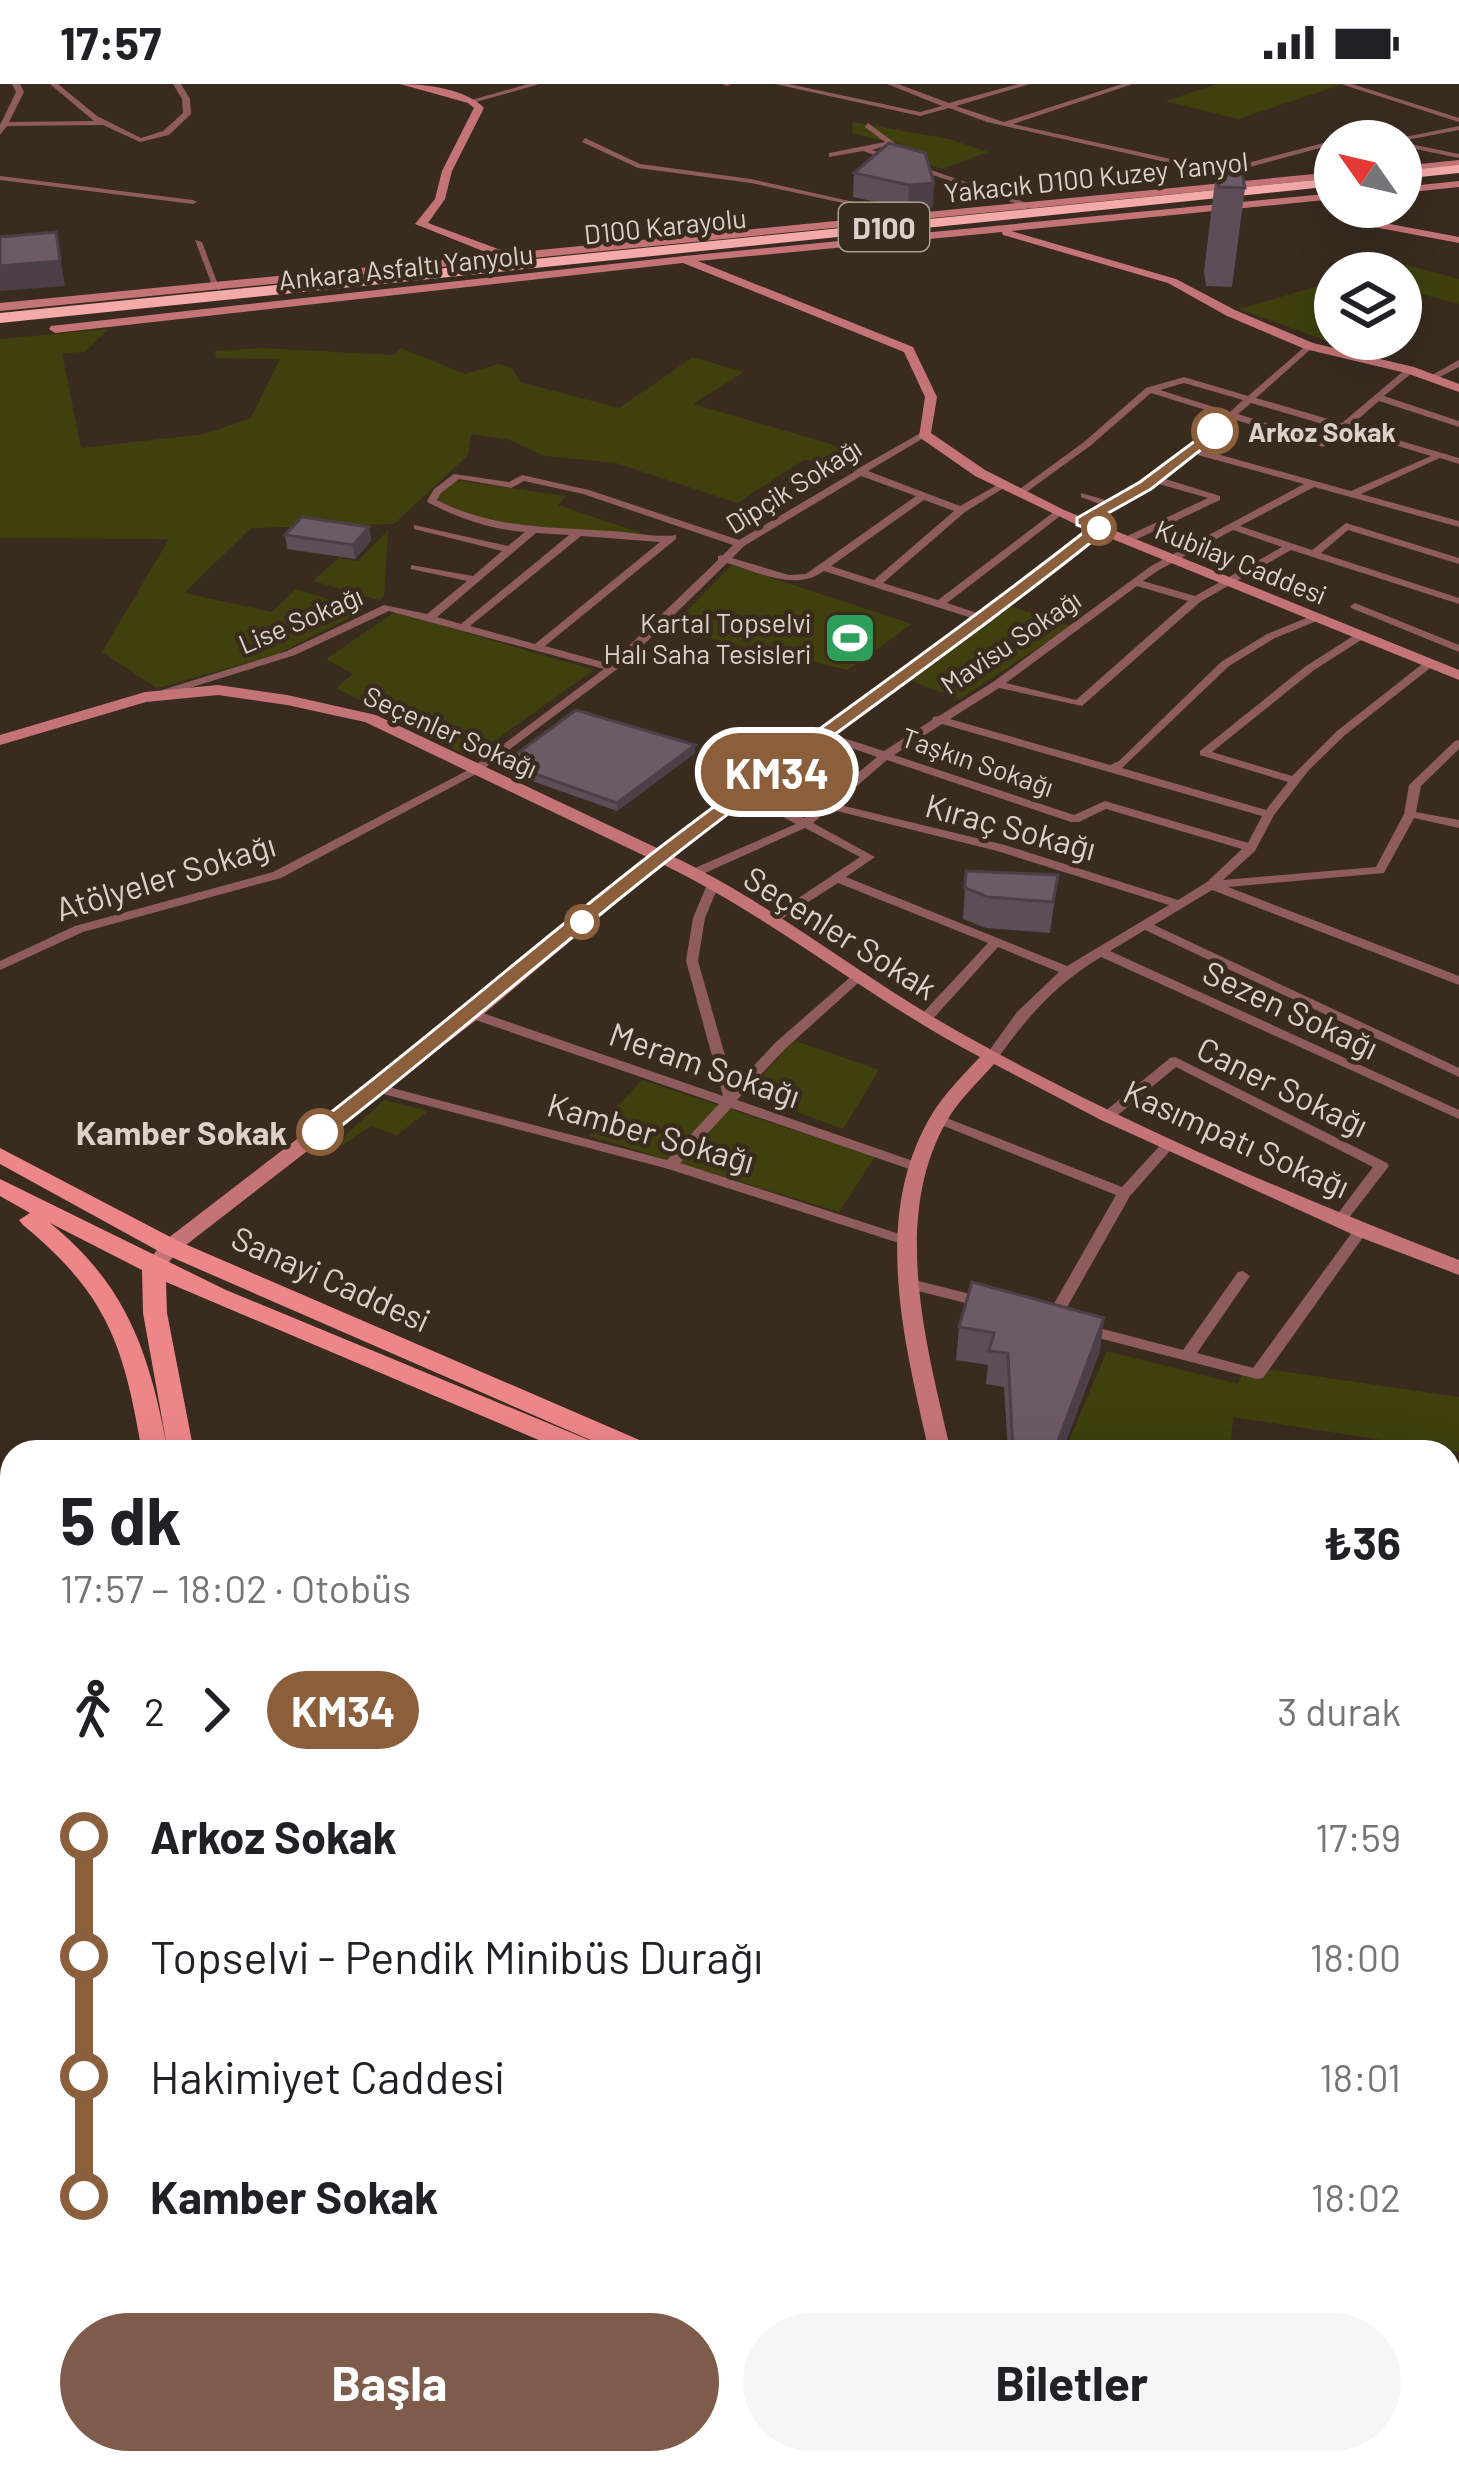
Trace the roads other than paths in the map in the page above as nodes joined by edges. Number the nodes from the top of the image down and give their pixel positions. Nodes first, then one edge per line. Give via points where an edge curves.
1 (54, 84) edge
2 (177, 84) edge
3 (406, 84) edge
4 (536, 84) edge
5 (779, 84) edge
6 (891, 84) edge
7 (1026, 84) edge
8 (1129, 84) edge
9 (1345, 84) edge
10 (18, 87) edge
11 (0, 94) edge
12 (472, 101) junction
13 (954, 106) junction
14 (103, 123) junction
15 (6, 124) junction
16 (1004, 124) junction
17 (1459, 124) edge
18 (868, 125) dead end
19 (1422, 133) edge
20 (0, 134) edge
21 (585, 140) dead end
22 (1314, 148) edge
23 (862, 149) junction
24 (1422, 154) edge
25 (832, 155) dead end
26 (1458, 170) edge
27 (1422, 171) edge
28 (1221, 172) junction
29 (0, 178) edge
30 (1422, 181) edge
31 (1243, 184) junction
32 (1314, 186) edge
33 (1314, 188) edge
34 (1314, 188) edge
35 (1314, 189) edge
36 (193, 202) dead end
37 (1035, 207) junction
38 (922, 218) junction
39 (1394, 228) edge
40 (996, 229) junction
41 (1459, 240) edge
42 (198, 242) dead end
43 (575, 253) junction
44 (511, 258) junction
45 (692, 259) junction
46 (611, 262) junction
47 (433, 272) junction
48 (217, 288) junction
49 (270, 298) junction
50 (0, 316) edge
51 (55, 329) junction
52 (0, 334) edge
53 (1309, 346) junction
54 (1459, 363) edge
55 (1410, 370) junction
56 (1433, 377) junction
57 (1459, 388) edge
58 (1149, 389) junction
59 (1377, 397) junction
60 (1250, 400) junction
61 (1233, 416) junction
62 (1459, 424) edge
63 (1342, 427) junction
64 (924, 434) junction
65 (1192, 451) junction
66 (1439, 455) junction
67 (1459, 461) edge
68 (857, 471) junction
69 (1154, 478) junction
70 (1312, 484) junction
71 (1002, 485) junction
72 (1354, 493) junction
73 (1018, 494) junction
74 (1084, 495) dead end
75 (923, 496) junction
76 (1111, 506) junction
77 (962, 510) junction
78 (1059, 513) junction
79 (1459, 524) edge
80 (1090, 525) junction
81 (418, 527) dead end
82 (683, 527) junction
83 (1232, 527) junction
84 (535, 529) junction
85 (579, 532) junction
86 (667, 540) junction
87 (1126, 540) junction
88 (740, 544) junction
89 (1290, 546) junction
90 (510, 550) junction
91 (1314, 553) junction
92 (722, 558) junction
93 (1173, 558) junction
94 (1459, 561) edge
95 (415, 567) dead end
96 (823, 567) junction
97 (473, 579) junction
98 (1228, 580) junction
99 (1134, 582) junction
100 (877, 583) junction
101 (1196, 600) junction
102 (1459, 601) edge
103 (940, 604) junction
104 (1355, 606) dead end
105 (430, 617) junction
106 (1318, 617) junction
107 (985, 619) junction
108 (466, 625) junction
109 (1362, 635) junction
110 (538, 646) junction
111 (1459, 649) edge
112 (1430, 663) junction
113 (611, 668) junction
114 (1459, 675) edge
115 (997, 684) junction
116 (145, 697) junction
117 (937, 719) junction
118 (827, 736) junction
119 (0, 740) edge
120 (1459, 743) edge
121 (886, 755) junction
122 (1438, 761) junction
123 (1459, 766) edge
124 (1111, 769) junction
125 (474, 771) junction
126 (1295, 781) junction
127 (747, 794) junction
128 (827, 805) junction
129 (1269, 814) junction
130 (1410, 814) junction
131 (1459, 824) edge
132 (803, 825) junction
133 (1251, 848) junction
134 (661, 856) junction
135 (692, 874) junction
136 (839, 879) junction
137 (1211, 885) junction
138 (712, 887) junction
139 (1179, 904) junction
140 (773, 919) junction
141 (1148, 927) junction
142 (996, 943) junction
143 (1101, 952) junction
144 (0, 966) edge
145 (1068, 971) junction
146 (860, 976) junction
147 (1459, 981) edge
148 (472, 1014) junction
149 (925, 1019) junction
150 (993, 1055) junction
151 (1459, 1073) edge
152 (377, 1088) junction
153 (730, 1100) junction
154 (1459, 1115) edge
155 (1108, 1116) junction
156 (939, 1119) junction
157 (1169, 1144) junction
158 (0, 1155) edge
159 (670, 1166) junction
160 (920, 1168) junction
161 (0, 1186) edge
162 (1124, 1193) junction
163 (0, 1198) edge
164 (1340, 1220) junction
165 (1361, 1230) junction
166 (907, 1241) junction
167 (162, 1257) junction
168 (1459, 1268) edge
169 (1243, 1276) dead end
170 (907, 1282) junction
171 (201, 1289) junction
172 (1010, 1310) edge
173 (155, 1313) junction
174 (1031, 1316) edge
175 (1052, 1321) junction
176 (1187, 1356) junction
177 (152, 1440) edge
178 (179, 1440) edge
179 (563, 1440) edge
180 (612, 1440) edge
181 (938, 1440) edge

1 - 14 street
2 - 14 street via 187,114 173,128 135,140
3 - 12 street
4 - 12 street
5 - 13 street via 913,113
6 - 13 street
7 - 13 street
8 - 16 street
9 - 17 street
10 - 11 street
10 - 15 street
12 - 44 street via 479,108 421,224
13 - 16 street
14 - 15 street
15 - 20 street
16 - 28 street
17 - 19 street
18 - 23 street via 891,143
21 - 38 street via 638,166
22 - 28 street
23 - 25 street
23 - 37 street
24 - 26 street
26 - 27 highway
26 - 30 highway
28 - 31 street
29 - 36 street
31 - 32 street, Yakacık D100 Kuzey Yanyol
31 - 37 street, Yakacık D100 Kuzey Yanyol
33 - 46 highway, D100 Karayolu / D100
34 - 47 highway, D100 Karayolu / D100
35 - 40 street, Ankara Asfaltı Yanyolu
37 - 38 street, Yakacık D100 Kuzey Yanyol
38 - 43 street, Yakacık D100 Kuzey Yanyol
39 - 41 street
40 - 45 street, Ankara Asfaltı Yanyolu
40 - 53 street via 1172,281
42 - 48 street
43 - 44 street, Ankara Asfaltı Yanyolu
43 - 47 highway, D100
44 - 48 street, Ankara Asfaltı Yanyolu
45 - 46 highway
45 - 51 street, Ankara Asfaltı Yanyolu
45 - 64 street via 909,350 932,397
46 - 49 highway, D100 Karayolu / D100
47 - 50 highway, D100 Karayolu / D100
48 - 50 street, Ankara Asfaltı Yanyolu
49 - 50 highway, D100 Karayolu / D100
49 - 51 highway
51 - 52 highway
53 - 55 street
53 - 60 street
54 - 56 street
55 - 56 street
55 - 59 street
56 - 57 street
58 - 60 street via 1184,380
58 - 61 street
58 - 73 street
59 - 62 street
59 - 63 street
60 - 61 street
60 - 63 street
61 - 63 street via 1323,444
61 - 65 street
63 - 66 street
64 - 68 street, Dipçik Sokağı
64 - 71 street, Kubilay Caddesi
65 - 69 street
65 - 70 street
66 - 67 street
66 - 72 street
68 - 75 street
68 - 88 street, Dipçik Sokağı
69 - 76 street
69 - 87 street via 1217,498
70 - 72 street
70 - 83 street, Mavisu Sokağı
71 - 73 street, Kubilay Caddesi
71 - 77 street
72 - 79 street
73 - 78 street, Kubilay Caddesi
74 - 76 street
75 - 77 street
75 - 96 street
76 - 80 street
77 - 100 street
78 - 80 street, Kubilay Caddesi
78 - 103 street
80 - 87 street, Kubilay Caddesi
80 - 107 street
81 - 90 street
82 - 84 street via 522,478 511,485 457,476 432,501 451,513
82 - 86 street
82 - 88 street
83 - 89 street
83 - 93 street, Mavisu Sokağı
84 - 85 street
84 - 90 street
85 - 86 street
85 - 108 street
86 - 110 street
87 - 93 street, Kubilay Caddesi
88 - 92 street, Dipçik Sokağı
89 - 91 street
89 - 98 street
90 - 97 street
91 - 94 street via 1346,526
91 - 102 street
92 - 96 street via 794,579
92 - 113 street, Dipçik Sokağı
93 - 98 street, Kubilay Caddesi
93 - 99 street, Mavisu Sokağı
95 - 97 street
96 - 100 street
97 - 105 street
98 - 101 street
98 - 106 street, Kubilay Caddesi
99 - 101 street
99 - 115 street, Mavisu Sokağı
100 - 103 street
101 - 115 street via 1078,704
103 - 107 street
104 - 111 street
105 - 108 street, Lise Sokağı
105 - 116 street, Lise Sokağı via 388,608 291,653
106 - 109 street, Kubilay Caddesi
106 - 124 street via 1226,664
107 - 118 street
108 - 110 street, Lise Sokağı
109 - 112 street, Kubilay Caddesi
109 - 126 street via 1204,753
110 - 113 street, Lise Sokağı
112 - 114 street, Kubilay Caddesi
112 - 126 street
113 - 125 street, Dipçik Sokağı
115 - 117 street, Mavisu Sokağı
116 - 119 street, Seçenler Sokağı
116 - 125 street, Seçenler Sokağı via 218,690 370,718
117 - 121 street, Mavisu Sokağı
117 - 124 street
118 - 121 street, Taşkın Sokağı
118 - 127 street
120 - 122 street
121 - 128 street, Mavisu Sokağı
121 - 133 street, Taşkın Sokağı via 1075,819 1105,805
122 - 123 street
122 - 130 street via 1415,784
124 - 129 street
125 - 134 street, Seçenler Sokağı
125 - 144 street, Atölyeler Sokağı via 277,874 79,929
126 - 129 street
127 - 132 street
127 - 134 street
128 - 132 street, Mavisu Sokağı
128 - 139 street, Kıraç Sokağı
129 - 133 street
130 - 131 street
130 - 137 street via 1380,870
132 - 135 street, Mavisu Sokağı
132 - 136 street via 869,857
133 - 137 street
134 - 135 street, Seçenler Sokak
134 - 148 street
135 - 138 street, Seçenler Sokak
136 - 140 street
136 - 142 street
137 - 139 street
137 - 147 street
138 - 140 street, Seçenler Sokak
138 - 153 street via 692,961
139 - 141 street
140 - 146 street, Seçenler Sokak
141 - 143 street
141 - 151 street
142 - 145 street
142 - 149 street
143 - 145 street
143 - 154 street, Sezen Sokağı
145 - 150 street
146 - 149 street, Seçenler Sokak
146 - 153 street
148 - 152 street
148 - 153 street, Meram Sokağı
149 - 150 street, Seçenler Sokak
150 - 155 street, Kasımpatı Sokağı
150 - 156 street
152 - 159 street, Kamber Sokağı
152 - 167 street
153 - 159 street
153 - 160 street, Meram Sokağı
155 - 157 street, Kasımpatı Sokağı
155 - 164 street, Caner Sokağı via 1175,1060 1382,1166
156 - 160 street
156 - 162 street
157 - 162 street
157 - 164 street, Kasımpatı Sokağı
158 - 167 main road, Sanayi Caddesi
159 - 166 street, Kamber Sokağı
160 - 166 street
161 - 167 main road, Sanayi Caddesi via 86,1236
162 - 175 street
163 - 177 main road via 73,1251 120,1313
164 - 165 street, Kasımpatı Sokağı
165 - 168 street, Kasımpatı Sokağı
165 - 176 street via 1257,1374
166 - 170 street
167 - 171 main road, Sanayi Caddesi
167 - 173 main road
167 - 180 main road, Sanayi Caddesi
169 - 176 street
170 - 172 street
170 - 181 street
171 - 173 main road via 172,1292
171 - 179 main road, Sanayi Caddesi
173 - 178 main road
174 - 175 street
175 - 176 street

